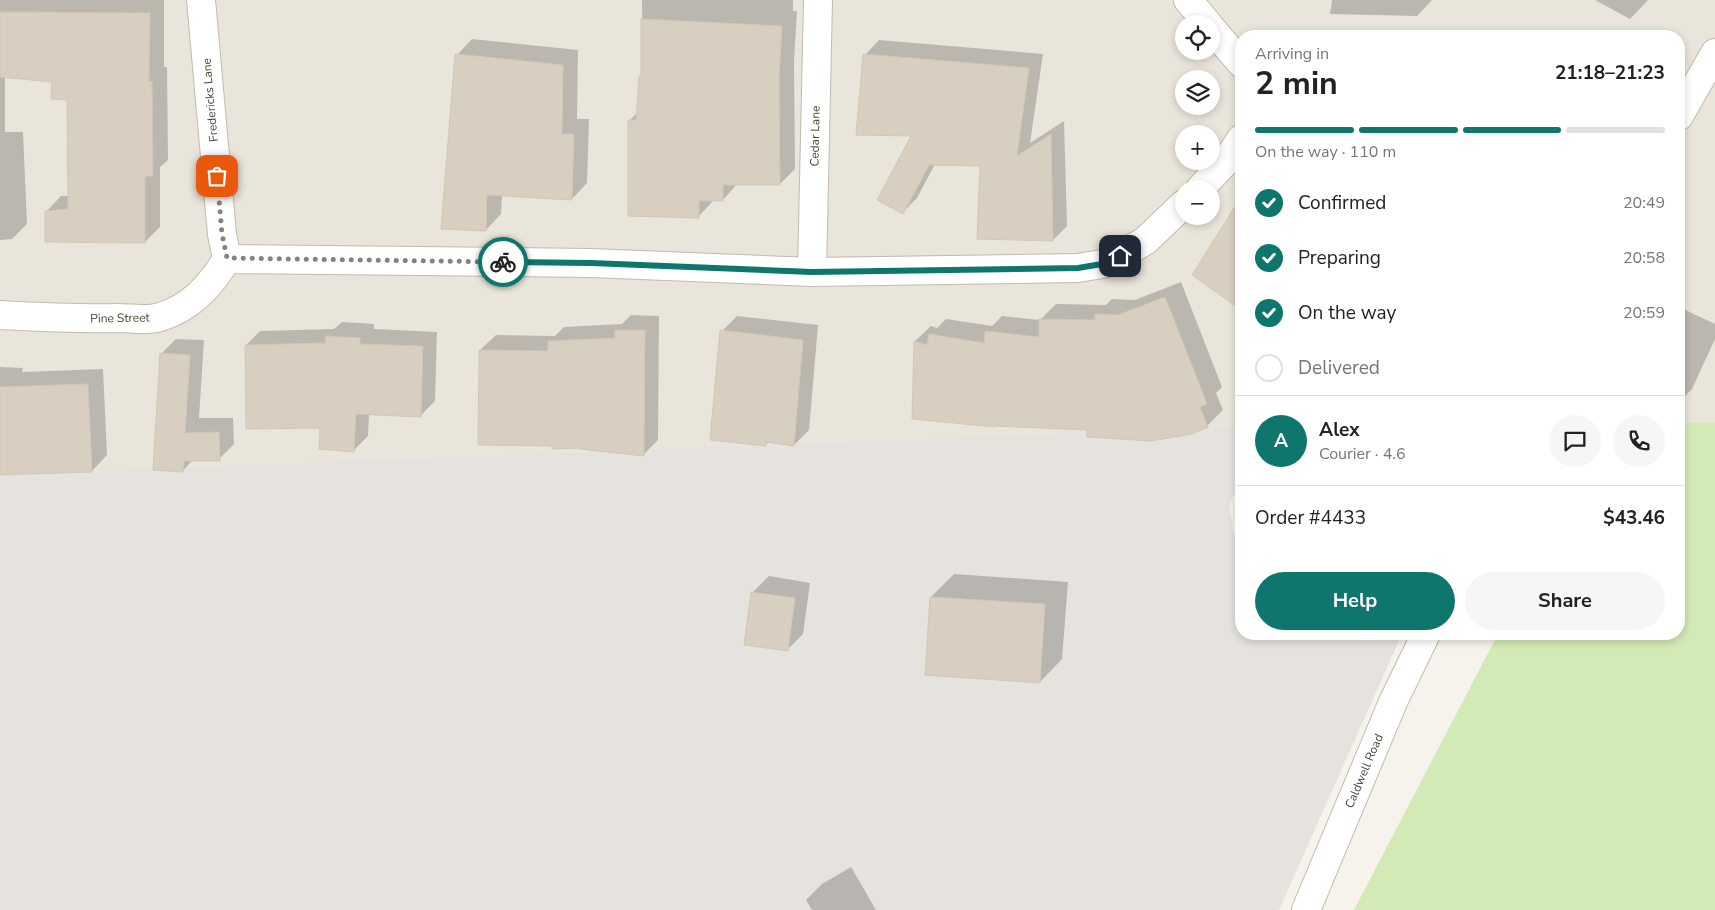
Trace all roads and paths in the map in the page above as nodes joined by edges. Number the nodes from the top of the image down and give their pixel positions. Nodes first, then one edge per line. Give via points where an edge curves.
1 (201, 0) edge
2 (818, 0) edge
3 (1188, 0) edge
4 (1200, 15) edge
5 (1220, 38) edge
6 (1715, 53) edge
7 (1235, 56) edge
8 (1685, 103) edge
9 (1235, 148) edge
10 (1208, 180) edge
11 (1175, 213) edge
12 (227, 258) junction
13 (812, 272) junction
14 (0, 315) edge
15 (1423, 640) edge
16 (1306, 910) edge

1 - 12 street, Fredericks Lane via 222,234
2 - 13 street, Cedar Lane
3 - 4 street
5 - 7 street
6 - 8 street
9 - 10 street
11 - 13 street via 1145,241 1100,265
12 - 13 street via 591,263
12 - 14 street, Pine Street via 208,287 195,299 158,318
15 - 16 street, Caldwell Road via 1393,702

